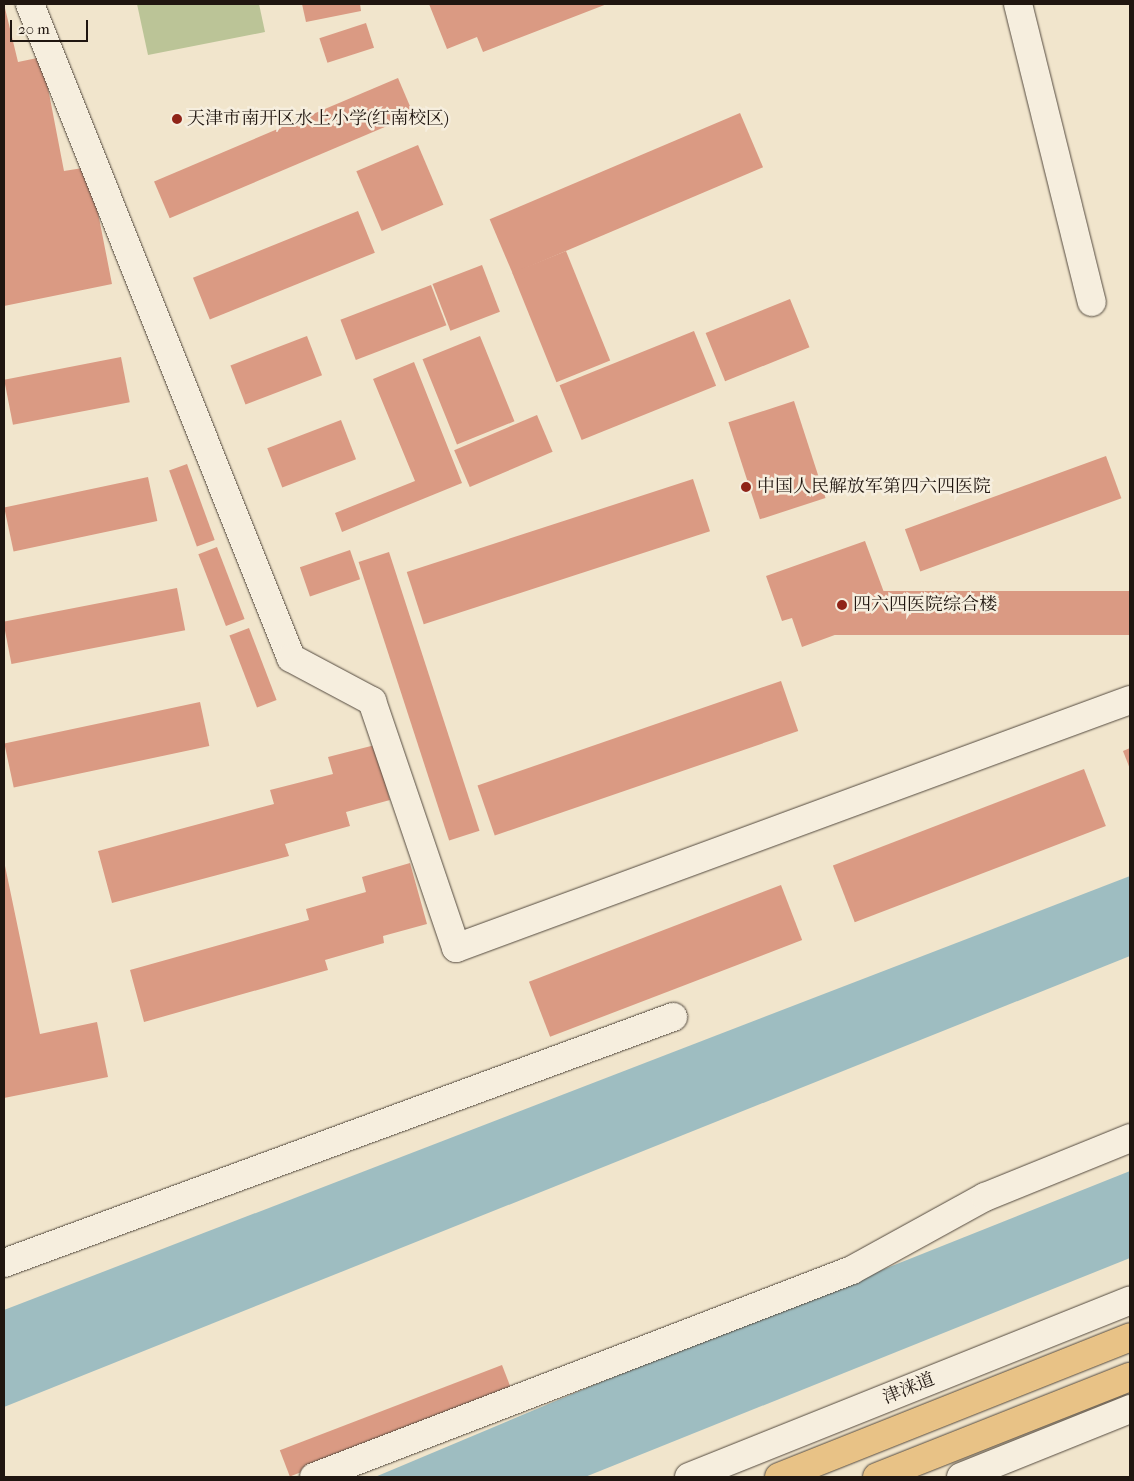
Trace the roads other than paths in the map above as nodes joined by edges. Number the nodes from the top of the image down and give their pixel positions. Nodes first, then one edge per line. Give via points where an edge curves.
1 (30, 4) edge
2 (1018, 4) edge
3 (1092, 302) dead end
4 (1130, 700) edge
5 (674, 1017) dead end
6 (1130, 1138) edge
7 (4, 1263) edge
8 (1130, 1301) edge
9 (1130, 1337) edge
10 (1130, 1377) edge
11 (1130, 1409) edge
12 (314, 1477) edge
13 (689, 1477) edge
14 (779, 1477) edge
15 (877, 1477) edge
16 (961, 1477) edge

1 - 4 street via 291,658 372,701 456,948
2 - 3 street
5 - 7 street
6 - 12 street via 985,1197 852,1270
8 - 13 street, 津涞道
9 - 14 main road
10 - 15 main road
11 - 16 street

